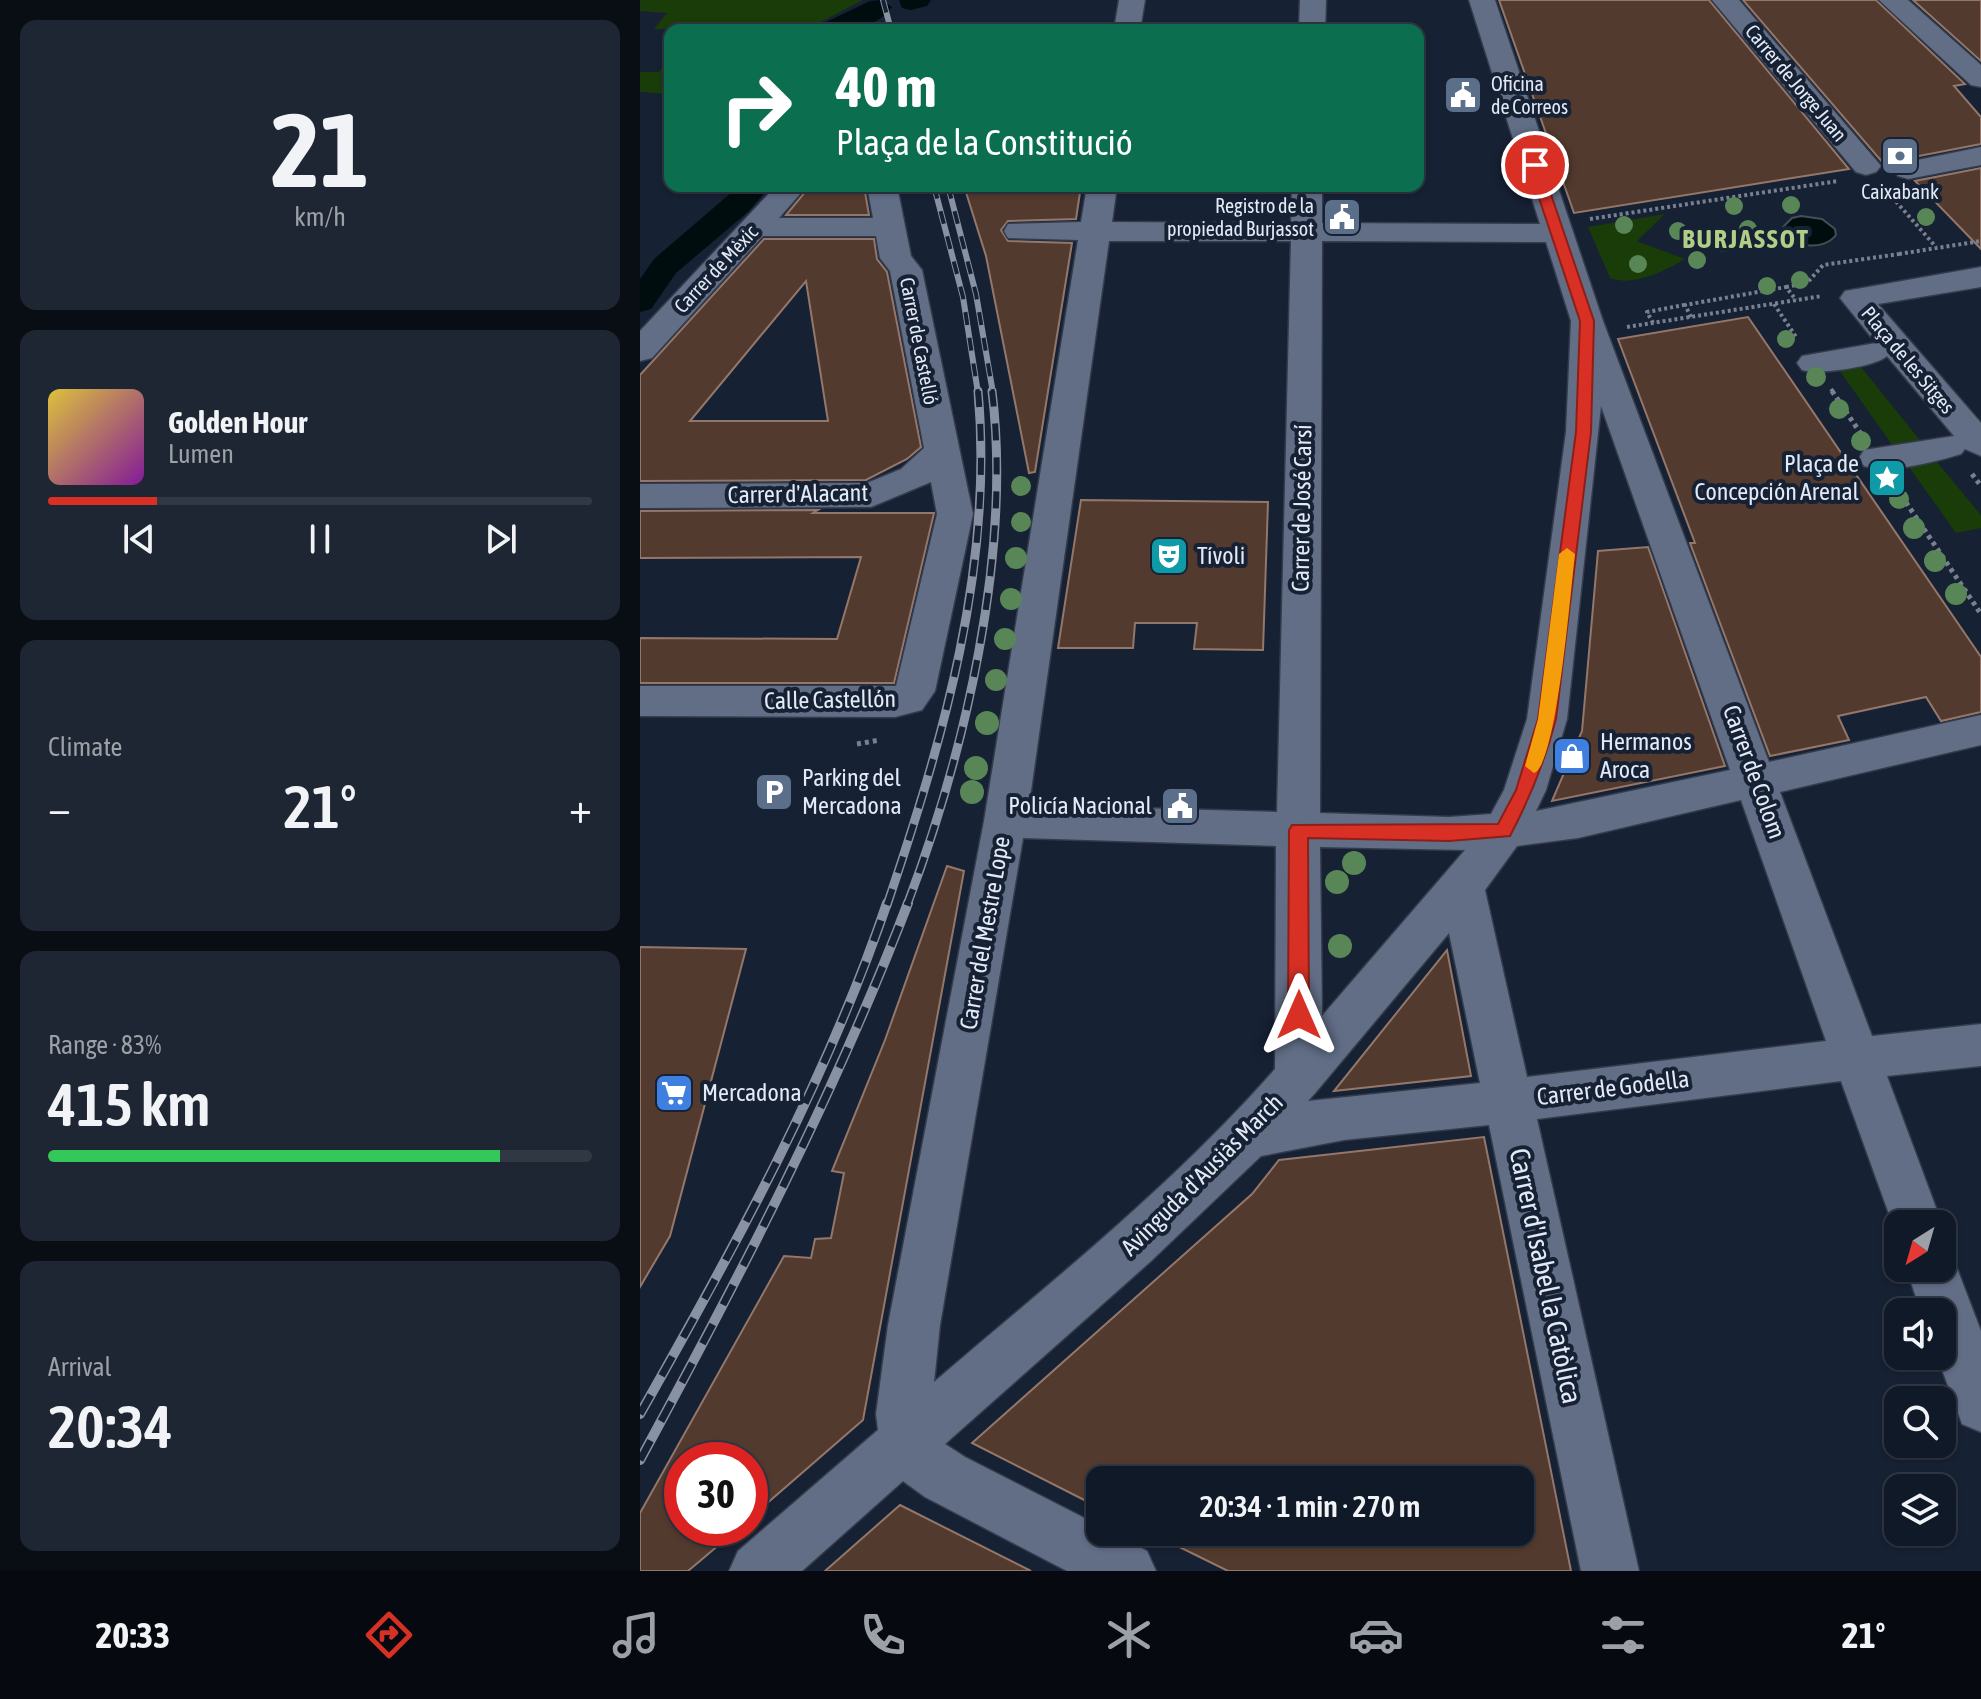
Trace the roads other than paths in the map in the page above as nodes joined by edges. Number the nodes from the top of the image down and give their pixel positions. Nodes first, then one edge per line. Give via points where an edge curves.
1 (1132, 0) edge
2 (1313, 0) edge
3 (1482, 0) edge
4 (1725, 0) edge
5 (1892, 0) edge
6 (1128, 24) edge
7 (1312, 24) edge
8 (1981, 79) edge
9 (1981, 156) edge
10 (1908, 170) dead end
11 (1875, 177) road end
12 (787, 192) edge
13 (883, 192) edge
14 (1101, 192) edge
15 (1307, 192) edge
16 (755, 227) junction
17 (890, 227) junction
18 (1019, 231) dead end
19 (1095, 231) junction
20 (1305, 232) junction
21 (1557, 233) junction
22 (1981, 277) edge
23 (1587, 321) junction
24 (640, 351) edge
25 (1873, 352) dead end
26 (1814, 363) dead end
27 (1965, 446) edge
28 (941, 451) junction
29 (1877, 458) dead end
30 (640, 496) edge
31 (640, 701) edge
32 (1981, 730) edge
33 (1758, 782) junction
34 (1005, 821) junction
35 (1298, 830) junction
36 (1504, 831) junction
37 (1462, 887) junction
38 (1981, 1045) edge
39 (1857, 1057) junction
40 (1299, 1077) junction
41 (1508, 1102) junction
42 (1246, 1138) junction
43 (1912, 1210) edge
44 (1937, 1282) edge
45 (1981, 1405) edge
46 (907, 1443) junction
47 (758, 1571) edge
48 (1127, 1571) edge
49 (1610, 1571) edge

1 - 6 street
2 - 7 street
3 - 21 street, Carrer de Colom
4 - 11 street, Carrer de Jorge Juan
5 - 8 street
9 - 10 street
12 - 16 street, Carrer de Mèxic
13 - 17 street, Carrer de Castelló
14 - 19 street, Carrer del Mestre Lope
15 - 20 street, Carrer de José Carsí
16 - 17 street
16 - 24 street, Carrer de Mèxic
17 - 28 street, Carrer de Castelló via 896,258 906,270
18 - 19 street
19 - 20 street
19 - 34 street, Carrer del Mestre Lope
20 - 21 street
20 - 35 street, Carrer de José Carsí
21 - 23 street, Carrer de Colom
22 - 27 street, Plaça de les Sitges via 1856,298
23 - 33 street, Carrer de Colom
23 - 36 street, Avinguda d'Ausiàs March via 1583,432 1547,719 1525,790
25 - 26 street
27 - 29 street
28 - 30 street, Carrer d'Alacant via 914,477 871,495
28 - 31 street, Calle Castellón via 955,514 915,691 908,699
32 - 33 street
33 - 36 street via 1567,823
33 - 39 street, Carrer de Colom
34 - 35 street
34 - 46 street, Carrer del Mestre Lope via 914,1325 903,1414
35 - 36 street
35 - 40 street, Carrer de José Carsí
36 - 37 street, Avinguda d'Ausiàs March
37 - 40 street, Avinguda d'Ausiàs March
37 - 41 street, Carrer d'Isabel la Catòlica
38 - 39 street, Carrer de Godella
39 - 41 street, Carrer de Godella
39 - 43 street, Carrer de Colom
40 - 42 street, Avinguda d'Ausiàs March
41 - 42 street, Carrer de Godella via 1309,1123
41 - 49 street, Carrer d'Isabel la Catòlica
42 - 46 street, Avinguda d'Ausiàs March
44 - 45 street
46 - 47 street, Avinguda d'Ausiàs March
46 - 48 street via 945,1477

